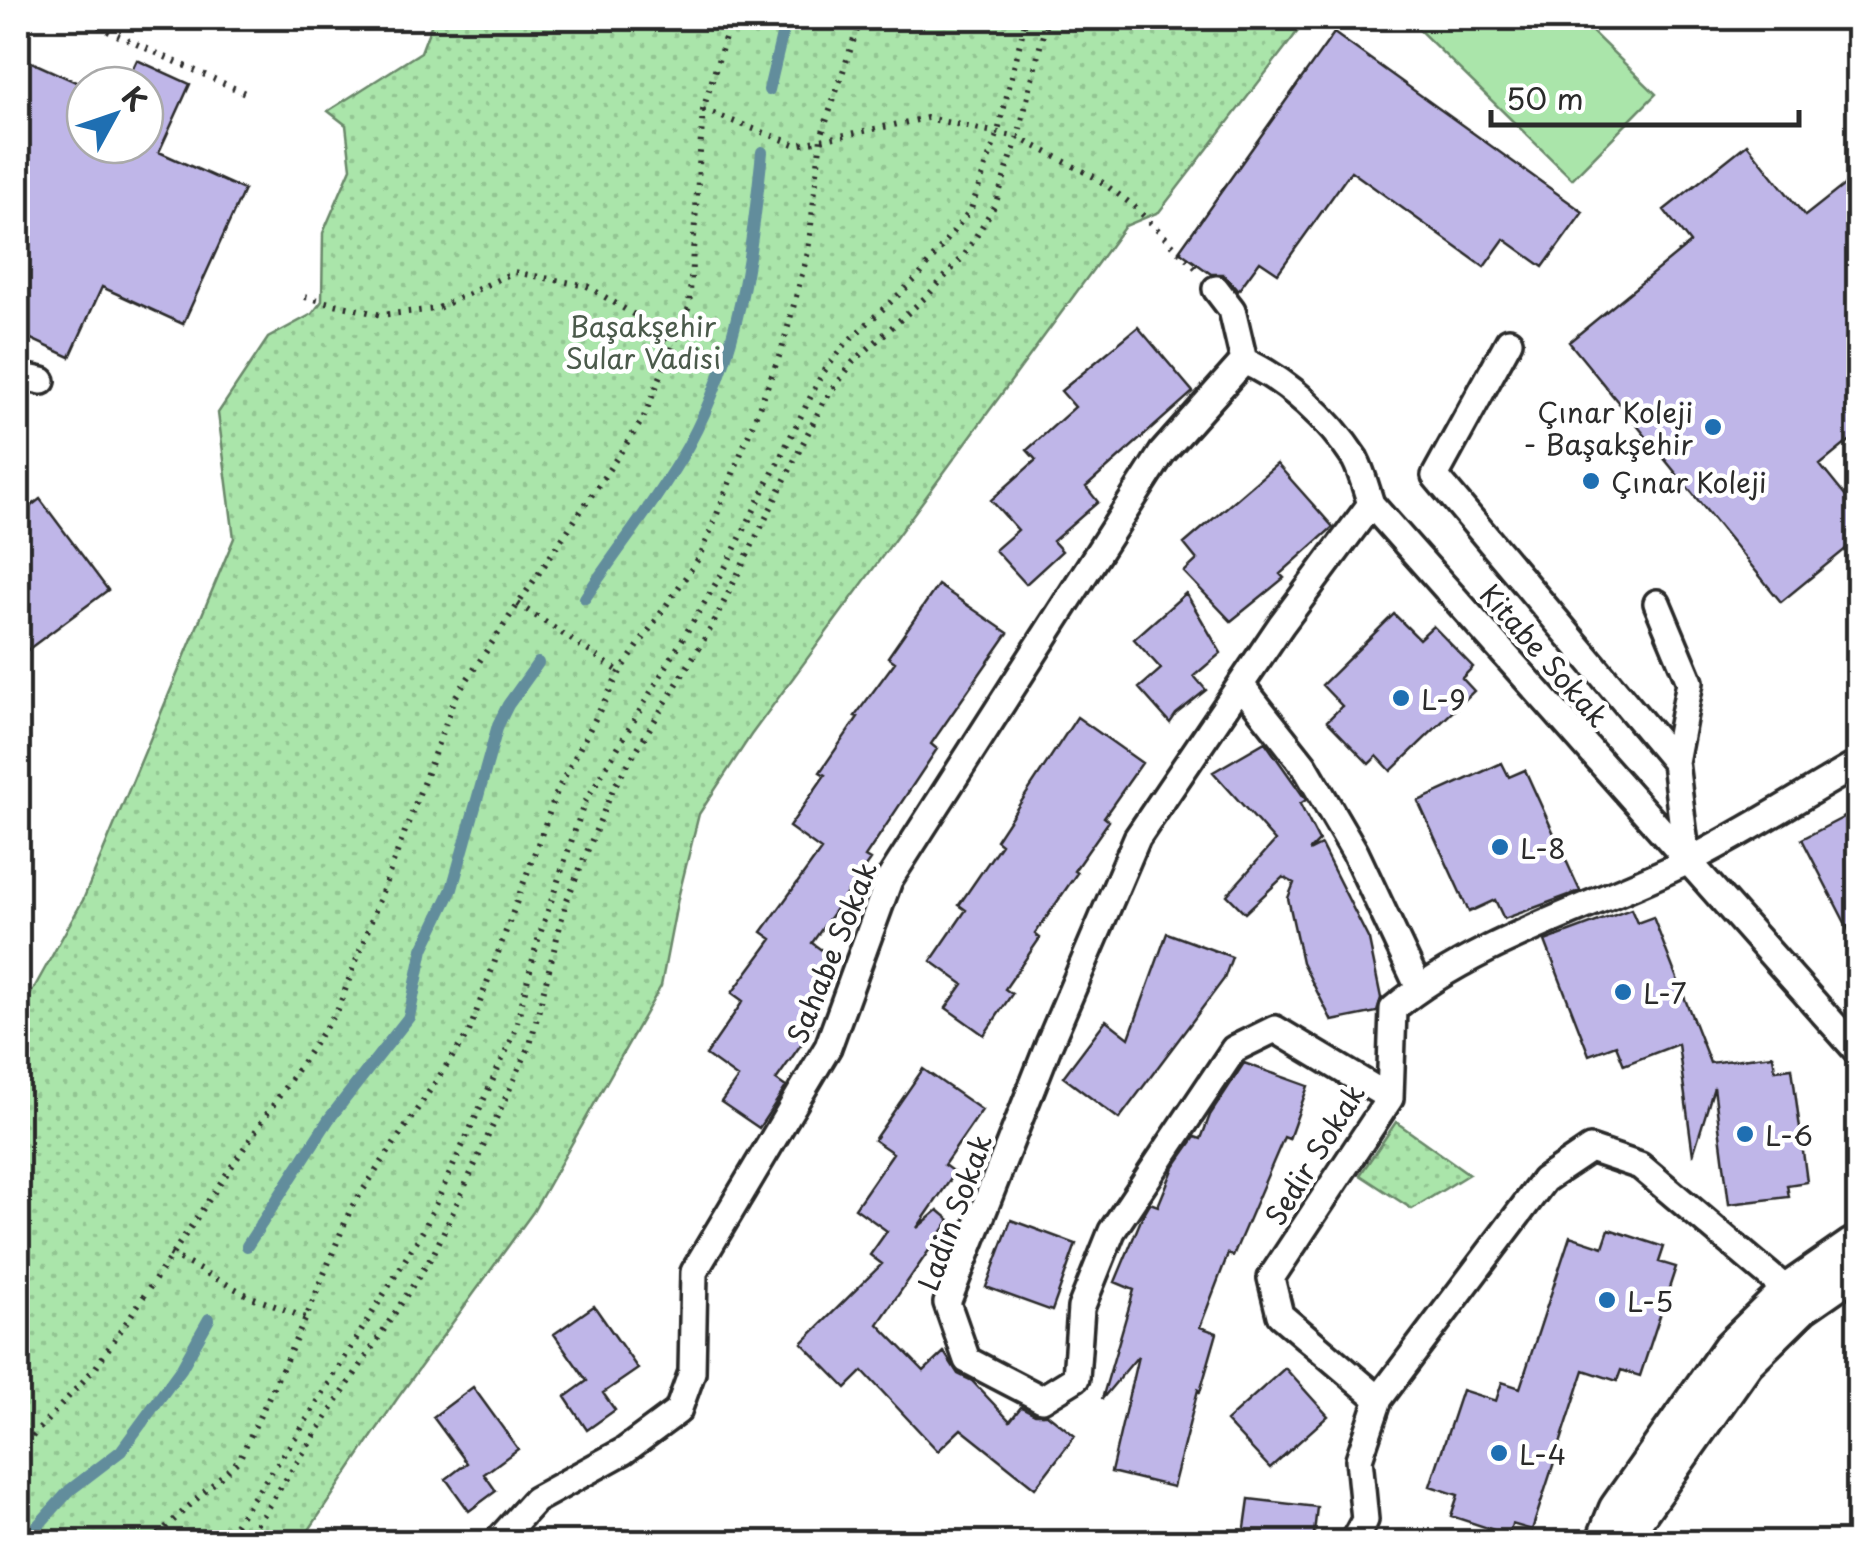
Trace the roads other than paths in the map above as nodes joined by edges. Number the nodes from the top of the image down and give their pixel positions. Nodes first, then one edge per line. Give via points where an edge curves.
1 (1216, 289) road end
2 (1508, 341) dead end
3 (1244, 361) junction
4 (1371, 504) junction
5 (1657, 603) dead end
6 (1241, 684) junction
7 (1675, 762) junction
8 (1858, 764) edge
9 (1687, 862) junction
10 (1419, 988) junction
11 (1858, 1052) edge
12 (1390, 1098) junction
13 (1858, 1255) edge
14 (1796, 1298) junction
15 (1379, 1399) junction
16 (497, 1542) edge
17 (1354, 1542) edge
18 (1615, 1542) edge

1 - 3 lane via 1232,310
2 - 7 lane via 1435,476
3 - 4 lane, Kitabe Sokak via 1275,374 1309,405 1356,460
3 - 16 lane, Sahabe Sokak via 1162,453 889,880 828,1047 694,1272 692,1372 678,1410 624,1450 535,1500
4 - 6 lane, Ladin Sokak
4 - 9 lane, Kitabe Sokak
5 - 7 lane via 1690,682
6 - 10 lane via 1304,764 1355,852
6 - 12 lane, Ladin Sokak via 1137,838 1049,1044 948,1303 967,1360 1042,1399 1076,1378 1081,1308 1112,1231 1234,1049 1275,1029
7 - 9 lane
8 - 9 lane, Sedir Sokak
9 - 10 lane, Sedir Sokak via 1530,930
9 - 11 lane, Kitabe Sokak
10 - 12 lane, Sedir Sokak via 1393,1010
12 - 15 lane, Sedir Sokak via 1271,1278 1280,1315
13 - 14 street
14 - 15 lane via 1640,1166 1590,1150 1544,1180
14 - 18 street via 1738,1355 1626,1514
15 - 17 lane via 1359,1460 1365,1520

